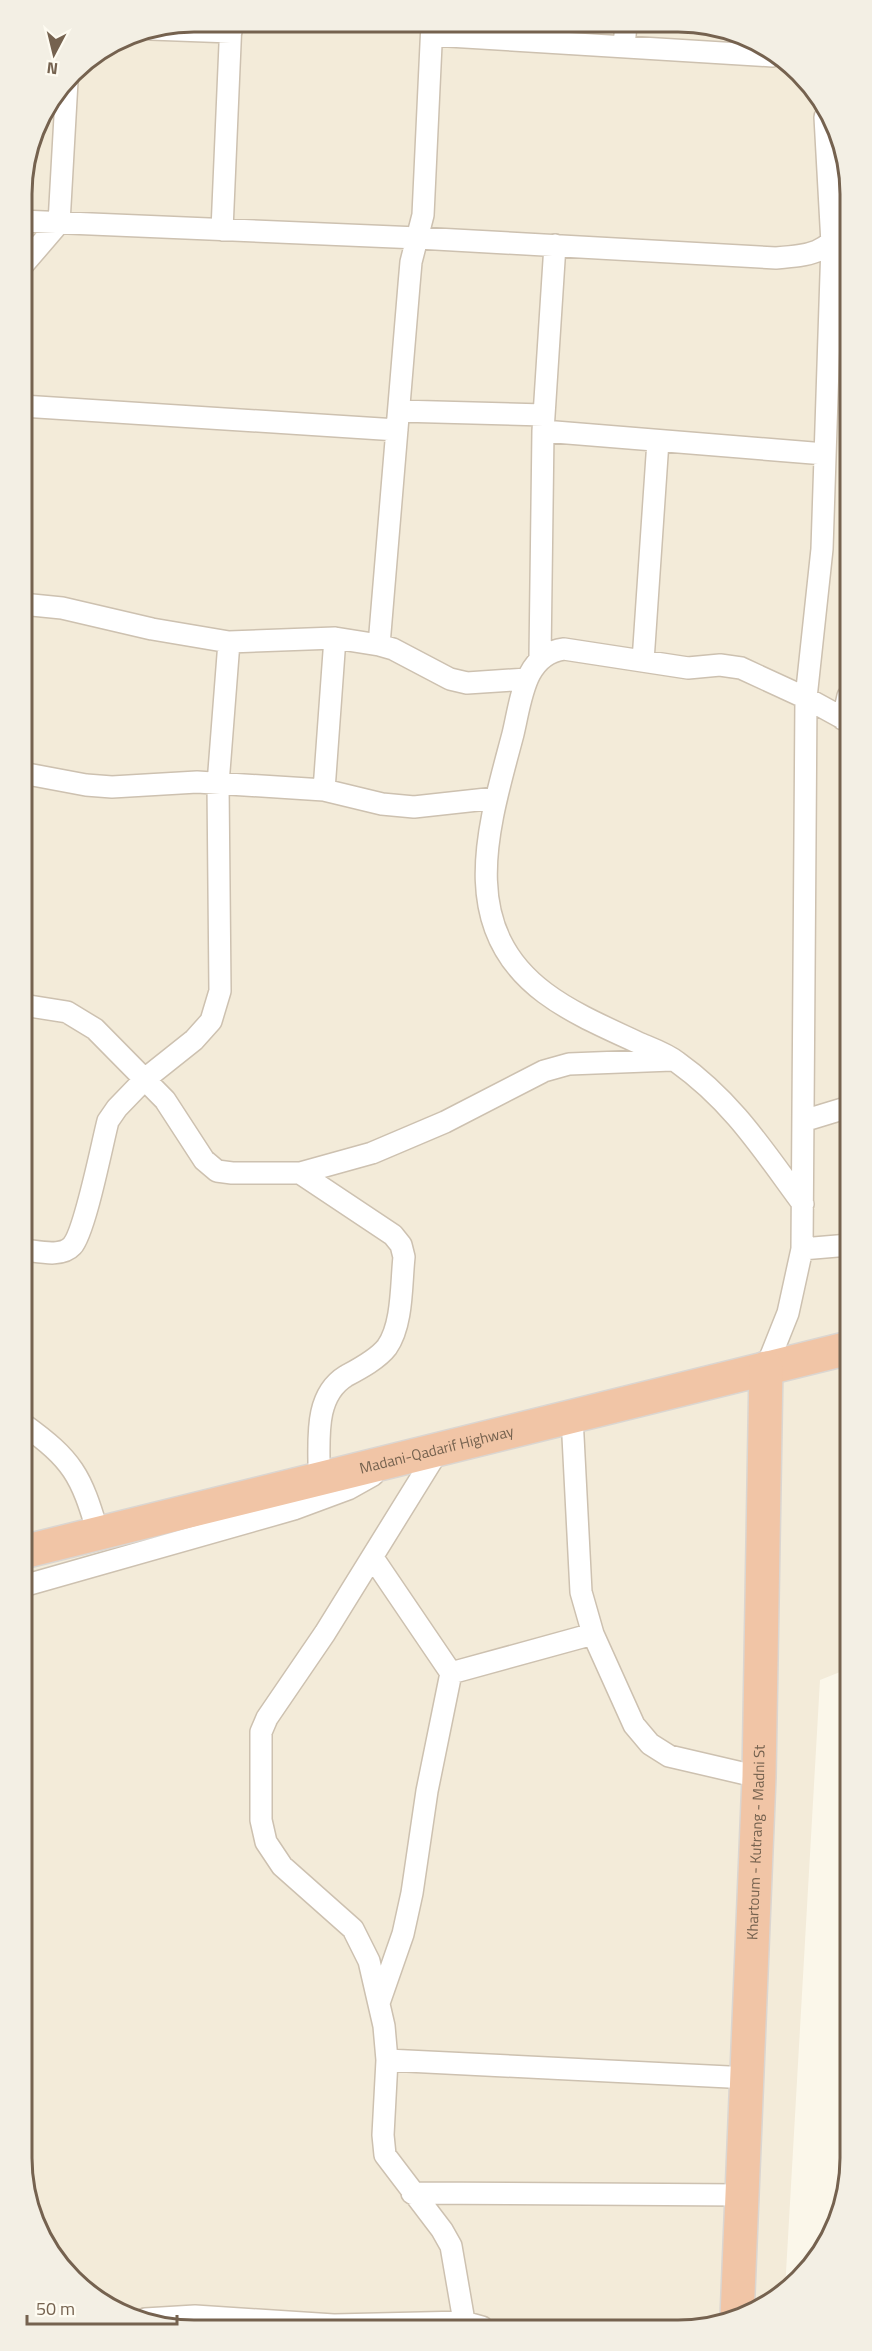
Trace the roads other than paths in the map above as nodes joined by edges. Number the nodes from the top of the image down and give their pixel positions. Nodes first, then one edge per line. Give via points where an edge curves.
1 (231, 32) edge
2 (432, 32) edge
3 (464, 32) edge
4 (625, 32) edge
5 (624, 47) junction
6 (765, 56) edge
7 (66, 94) edge
8 (825, 125) edge
9 (32, 222) edge
10 (59, 223) junction
11 (222, 230) junction
12 (840, 234) edge
13 (418, 238) junction
14 (832, 244) junction
15 (555, 245) junction
16 (32, 254) edge
17 (32, 406) edge
18 (398, 420) junction
19 (544, 423) junction
20 (658, 441) junction
21 (825, 454) junction
22 (32, 605) edge
23 (335, 638) junction
24 (229, 642) junction
25 (379, 645) junction
26 (540, 658) junction
27 (643, 661) junction
28 (527, 679) junction
29 (806, 698) junction
30 (840, 717) edge
31 (32, 775) edge
32 (218, 784) junction
33 (324, 790) junction
34 (496, 798) junction
35 (32, 1006) edge
36 (675, 1060) junction
37 (145, 1079) junction
38 (840, 1110) edge
39 (803, 1121) junction
40 (300, 1173) junction
41 (802, 1204) junction
42 (840, 1246) edge
43 (802, 1249) junction
44 (32, 1251) edge
45 (840, 1350) edge
46 (766, 1368) junction
47 (572, 1416) junction
48 (32, 1431) edge
49 (439, 1449) junction
50 (405, 1457) junction
51 (319, 1478) junction
52 (98, 1533) junction
53 (32, 1550) edge
54 (373, 1558) junction
55 (32, 1584) edge
56 (593, 1634) junction
57 (451, 1673) junction
58 (759, 1777) junction
59 (380, 2000) junction
60 (387, 2060) junction
61 (749, 2078) junction
62 (412, 2193) junction
63 (743, 2195) junction
64 (737, 2308) edge
65 (173, 2318) edge
66 (257, 2320) edge
67 (469, 2320) edge

1 - 11 street
2 - 13 street via 423,215
3 - 5 street
4 - 5 street
5 - 6 street
7 - 10 street
8 - 14 street
9 - 10 street
10 - 11 street
10 - 16 street
11 - 13 street
12 - 14 street
13 - 15 street
13 - 18 street via 411,262
14 - 15 street via 807,256 776,258
14 - 21 street
15 - 19 street
17 - 18 street
18 - 19 street
18 - 25 street
19 - 20 street
19 - 26 street
20 - 21 street
20 - 27 street
21 - 29 street via 822,549
22 - 24 street
23 - 24 street
23 - 25 street
23 - 33 street
24 - 32 street
25 - 28 street via 450,679 467,683
26 - 27 street via 549,651 564,649
26 - 28 street
27 - 29 street via 688,668 741,668
28 - 34 street
29 - 30 street
29 - 39 street
31 - 32 street via 86,786
32 - 33 street
32 - 37 street via 220,991 211,1021 194,1041
33 - 34 street via 414,807
34 - 36 street via 484,887 496,936 516,965 544,993
35 - 37 street via 67,1012 95,1029
36 - 40 street via 569,1065 544,1071 408,1138 372,1153
36 - 41 street via 732,1108
37 - 40 street via 165,1100 204,1160 218,1171
37 - 44 street via 108,1121 81,1227 72,1246 58,1254
38 - 39 street
39 - 41 street
40 - 51 street via 393,1235 404,1257 395,1333 386,1349 335,1383 324,1402
41 - 43 street
42 - 43 street
43 - 46 street via 788,1313
45 - 46 highway, Madani-Qadarif Highway
46 - 47 highway, Madani-Qadarif Highway
46 - 58 highway, Khartoum - Kutrang - Madni St
47 - 49 highway, Madani-Qadarif Highway
47 - 56 street via 581,1592
48 - 52 street via 70,1465 84,1486
49 - 50 highway, Madani-Qadarif Highway
49 - 54 street
50 - 51 highway, Madani-Qadarif Highway
50 - 55 street via 348,1489 294,1509
51 - 52 highway, Madani-Qadarif Highway
52 - 53 highway, Madani-Qadarif Highway
54 - 57 street
54 - 59 street via 261,1732 261,1820 266,1842 282,1866 352,1929 369,1962
56 - 57 street
56 - 58 street via 634,1725 650,1744 669,1756
57 - 59 street via 427,1791 412,1893
58 - 61 highway, Khartoum - Kutrang - Madni St
59 - 60 street
60 - 61 street
60 - 62 street via 383,2135 386,2155
61 - 63 highway, Khartoum - Kutrang - Madni St
62 - 63 street
62 - 67 street via 451,2246
63 - 64 highway, Khartoum - Kutrang - Madni St
65 - 66 street

